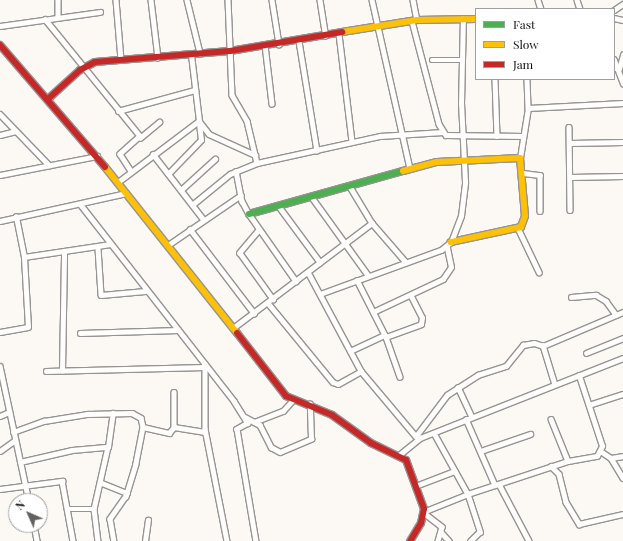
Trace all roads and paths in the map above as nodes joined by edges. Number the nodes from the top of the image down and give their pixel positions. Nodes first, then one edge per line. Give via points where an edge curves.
1 (58, 0) edge
2 (116, 0) edge
3 (151, 0) edge
4 (187, 0) edge
5 (228, 0) edge
6 (272, 0) edge
7 (320, 0) edge
8 (372, 0) edge
9 (412, 0) edge
10 (100, 12) dead end
11 (58, 16) junction
12 (45, 19) junction
13 (463, 19) junction
14 (475, 19) edge
15 (414, 21) junction
16 (0, 26) edge
17 (379, 28) junction
18 (339, 34) junction
19 (326, 36) junction
20 (299, 40) junction
21 (279, 44) junction
22 (0, 45) edge
23 (265, 45) junction
24 (230, 51) junction
25 (200, 53) junction
26 (191, 54) junction
27 (623, 56) edge
28 (158, 58) junction
29 (121, 60) junction
30 (432, 60) dead end
31 (462, 60) junction
32 (84, 67) junction
33 (617, 69) edge
34 (495, 80) edge
35 (527, 80) edge
36 (623, 83) edge
37 (195, 90) junction
38 (48, 99) junction
39 (623, 103) edge
40 (272, 104) dead end
41 (528, 108) junction
42 (118, 112) junction
43 (0, 114) edge
44 (198, 121) junction
45 (159, 122) dead end
46 (570, 127) dead end
47 (16, 131) junction
48 (443, 132) junction
49 (402, 133) junction
50 (0, 135) edge
51 (497, 136) junction
52 (523, 136) junction
53 (464, 137) junction
54 (140, 138) junction
55 (352, 141) junction
56 (623, 142) edge
57 (570, 143) junction
58 (317, 151) junction
59 (153, 154) junction
60 (255, 155) junction
61 (97, 156) junction
62 (465, 158) junction
63 (520, 158) junction
64 (215, 159) dead end
65 (257, 163) junction
66 (49, 165) junction
67 (410, 169) junction
68 (132, 171) junction
69 (236, 171) junction
70 (523, 173) junction
71 (168, 174) junction
72 (0, 175) edge
73 (623, 176) edge
74 (570, 177) junction
75 (118, 182) junction
76 (350, 185) junction
77 (181, 190) junction
78 (126, 193) junction
79 (241, 195) junction
80 (311, 196) junction
81 (81, 205) junction
82 (192, 205) junction
83 (278, 206) junction
84 (570, 210) dead end
85 (540, 212) dead end
86 (249, 214) junction
87 (16, 217) junction
88 (204, 220) junction
89 (0, 221) edge
90 (372, 223) junction
91 (518, 228) junction
92 (190, 229) junction
93 (259, 230) junction
94 (451, 242) junction
95 (345, 243) junction
96 (110, 244) junction
97 (168, 245) junction
98 (98, 248) junction
99 (447, 248) junction
100 (64, 252) junction
101 (24, 257) junction
102 (405, 261) junction
103 (320, 262) junction
104 (308, 272) junction
105 (539, 272) dead end
106 (368, 275) junction
107 (357, 280) junction
108 (296, 281) junction
109 (145, 291) junction
110 (320, 294) junction
111 (412, 296) junction
112 (571, 297) dead end
113 (273, 299) junction
114 (268, 303) junction
115 (373, 312) junction
116 (623, 312) edge
117 (254, 313) junction
118 (616, 315) junction
119 (233, 328) junction
120 (178, 330) junction
121 (0, 332) edge
122 (80, 333) dead end
123 (385, 336) junction
124 (623, 338) edge
125 (543, 346) junction
126 (350, 351) junction
127 (586, 353) dead end
128 (623, 358) edge
129 (0, 366) edge
130 (205, 366) junction
131 (46, 371) dead end
132 (62, 371) junction
133 (361, 371) junction
134 (579, 376) junction
135 (400, 377) dead end
136 (554, 383) junction
137 (458, 387) junction
138 (174, 392) dead end
139 (623, 394) edge
140 (292, 400) junction
141 (310, 404) junction
142 (589, 405) junction
143 (9, 412) junction
144 (113, 413) junction
145 (0, 416) edge
146 (244, 416) junction
147 (472, 417) junction
148 (466, 419) junction
149 (551, 419) dead end
150 (252, 422) junction
151 (174, 426) junction
152 (143, 427) junction
153 (13, 432) junction
154 (205, 432) junction
155 (434, 433) junction
156 (530, 434) dead end
157 (417, 438) junction
158 (14, 441) junction
159 (108, 448) junction
160 (0, 451) edge
161 (481, 451) junction
162 (602, 452) junction
163 (399, 455) junction
164 (623, 456) edge
165 (610, 458) junction
166 (568, 460) junction
167 (20, 462) junction
168 (551, 466) junction
169 (454, 472) junction
170 (623, 478) edge
171 (26, 484) junction
172 (102, 484) junction
173 (497, 484) junction
174 (418, 485) junction
175 (0, 489) edge
176 (28, 493) edge
177 (127, 493) junction
178 (468, 494) junction
179 (68, 509) junction
180 (94, 509) junction
181 (424, 512) junction
182 (623, 514) edge
183 (148, 520) dead end
184 (441, 532) junction
185 (74, 541) edge
186 (98, 541) edge
187 (114, 541) edge
188 (145, 541) edge
189 (227, 541) edge
190 (256, 541) edge
191 (410, 541) edge
192 (438, 541) edge
193 (449, 541) edge
194 (471, 541) edge
195 (529, 541) edge

1 - 11 street
2 - 29 street
3 - 28 street
4 - 25 street
5 - 24 street
6 - 21 street
7 - 19 street
8 - 17 street
9 - 15 street
10 - 11 street
11 - 12 street
12 - 16 street
12 - 32 street
13 - 14 street
13 - 15 street
13 - 31 street
15 - 17 street
15 - 48 street
17 - 18 street
17 - 49 street
18 - 19 street
18 - 55 street
19 - 20 street
20 - 21 street
20 - 58 street
21 - 23 street
22 - 38 street
23 - 24 street
23 - 40 street
24 - 25 street
24 - 60 street via 232,94 247,121
25 - 26 street
26 - 28 street
26 - 37 street
27 - 33 street
28 - 29 street
29 - 32 street
30 - 31 street
31 - 53 street
32 - 38 street
32 - 42 street
33 - 36 street
34 - 51 street
35 - 41 street
37 - 42 street
37 - 44 street
38 - 61 street
39 - 41 street
41 - 52 street
42 - 54 street
43 - 47 street
44 - 59 street
44 - 60 street via 209,134
44 - 71 street via 201,140
45 - 54 street
46 - 57 street
47 - 50 street
47 - 66 street
48 - 49 street
48 - 53 street via 449,136
49 - 55 street
49 - 67 street
51 - 52 street
51 - 53 street
52 - 63 street
53 - 62 street
54 - 68 street via 120,154
55 - 58 street
56 - 57 street
57 - 74 street
58 - 65 street
59 - 68 street
59 - 71 street
60 - 65 street
61 - 66 street
61 - 75 street
62 - 63 street
62 - 67 street
62 - 94 street via 461,216
63 - 70 street
64 - 77 street
65 - 69 street
66 - 72 street
67 - 76 street
68 - 75 street
69 - 79 street
69 - 82 street
70 - 85 street via 540,175
70 - 91 street via 525,216
71 - 77 street
73 - 74 street
74 - 84 street
75 - 78 street
76 - 80 street
76 - 90 street
77 - 82 street
78 - 81 street
78 - 97 street
79 - 86 street
79 - 88 street
80 - 83 street
80 - 95 street
81 - 87 street
81 - 96 street
82 - 88 street
83 - 86 street
83 - 103 street
86 - 93 street
87 - 89 street
87 - 101 street
88 - 92 street
90 - 95 street
90 - 102 street
91 - 94 street
91 - 105 street
92 - 97 street
92 - 117 street
93 - 108 street
93 - 113 street via 240,254
94 - 99 street
95 - 103 street
95 - 106 street
96 - 98 street
96 - 109 street
97 - 119 street
98 - 100 street
98 - 109 street via 101,294
99 - 102 street
99 - 111 street via 451,263 448,274
100 - 101 street
100 - 132 street
101 - 121 street via 28,327
102 - 106 street
103 - 104 street
104 - 108 street
104 - 110 street
106 - 107 street
107 - 110 street
107 - 115 street
108 - 113 street
109 - 120 street
110 - 126 street
111 - 115 street
111 - 123 street via 422,318 421,324
112 - 118 street via 596,295 606,301
113 - 114 street
114 - 117 street
114 - 133 street via 333,382 338,384
115 - 123 street
116 - 118 street
117 - 119 street
118 - 125 street
119 - 140 street
120 - 122 street
120 - 130 street
123 - 126 street
123 - 135 street
124 - 127 street
125 - 136 street
125 - 137 street via 534,343 523,345 506,366 478,375
126 - 133 street
128 - 134 street
129 - 143 street
130 - 132 street
130 - 146 street
130 - 154 street
131 - 132 street
133 - 157 street
134 - 136 street
134 - 142 street
136 - 147 street
137 - 147 street
137 - 157 street via 440,400
138 - 151 street
139 - 142 street
140 - 141 street
140 - 150 street via 282,411
141 - 150 street via 311,439 280,452 271,447 260,425
141 - 163 street via 371,444
142 - 162 street
143 - 145 street
143 - 153 street
144 - 152 street via 138,416
144 - 153 street via 44,421
144 - 159 street
146 - 150 street
146 - 190 street via 248,423 237,429
147 - 148 street
148 - 155 street
148 - 161 street
149 - 166 street
151 - 152 street via 169,433
151 - 154 street
152 - 177 street
153 - 158 street
154 - 189 street
155 - 157 street
155 - 169 street
156 - 161 street
157 - 163 street
158 - 160 street
158 - 167 street
159 - 167 street via 72,450
159 - 172 street
161 - 173 street
162 - 165 street
162 - 166 street via 597,456
163 - 174 street via 410,465
164 - 165 street
165 - 170 street
166 - 168 street
167 - 171 street
168 - 173 street
168 - 182 street via 559,474 566,502 579,524
169 - 174 street
169 - 178 street
171 - 175 street
171 - 176 street
171 - 179 street via 62,481
172 - 177 street
172 - 180 street
173 - 178 street
173 - 195 street
174 - 181 street
177 - 187 street via 110,519
178 - 181 street
178 - 194 street via 480,532
179 - 180 street
179 - 185 street
180 - 186 street
181 - 184 street via 437,521
181 - 191 street
183 - 188 street
184 - 192 street
184 - 193 street

